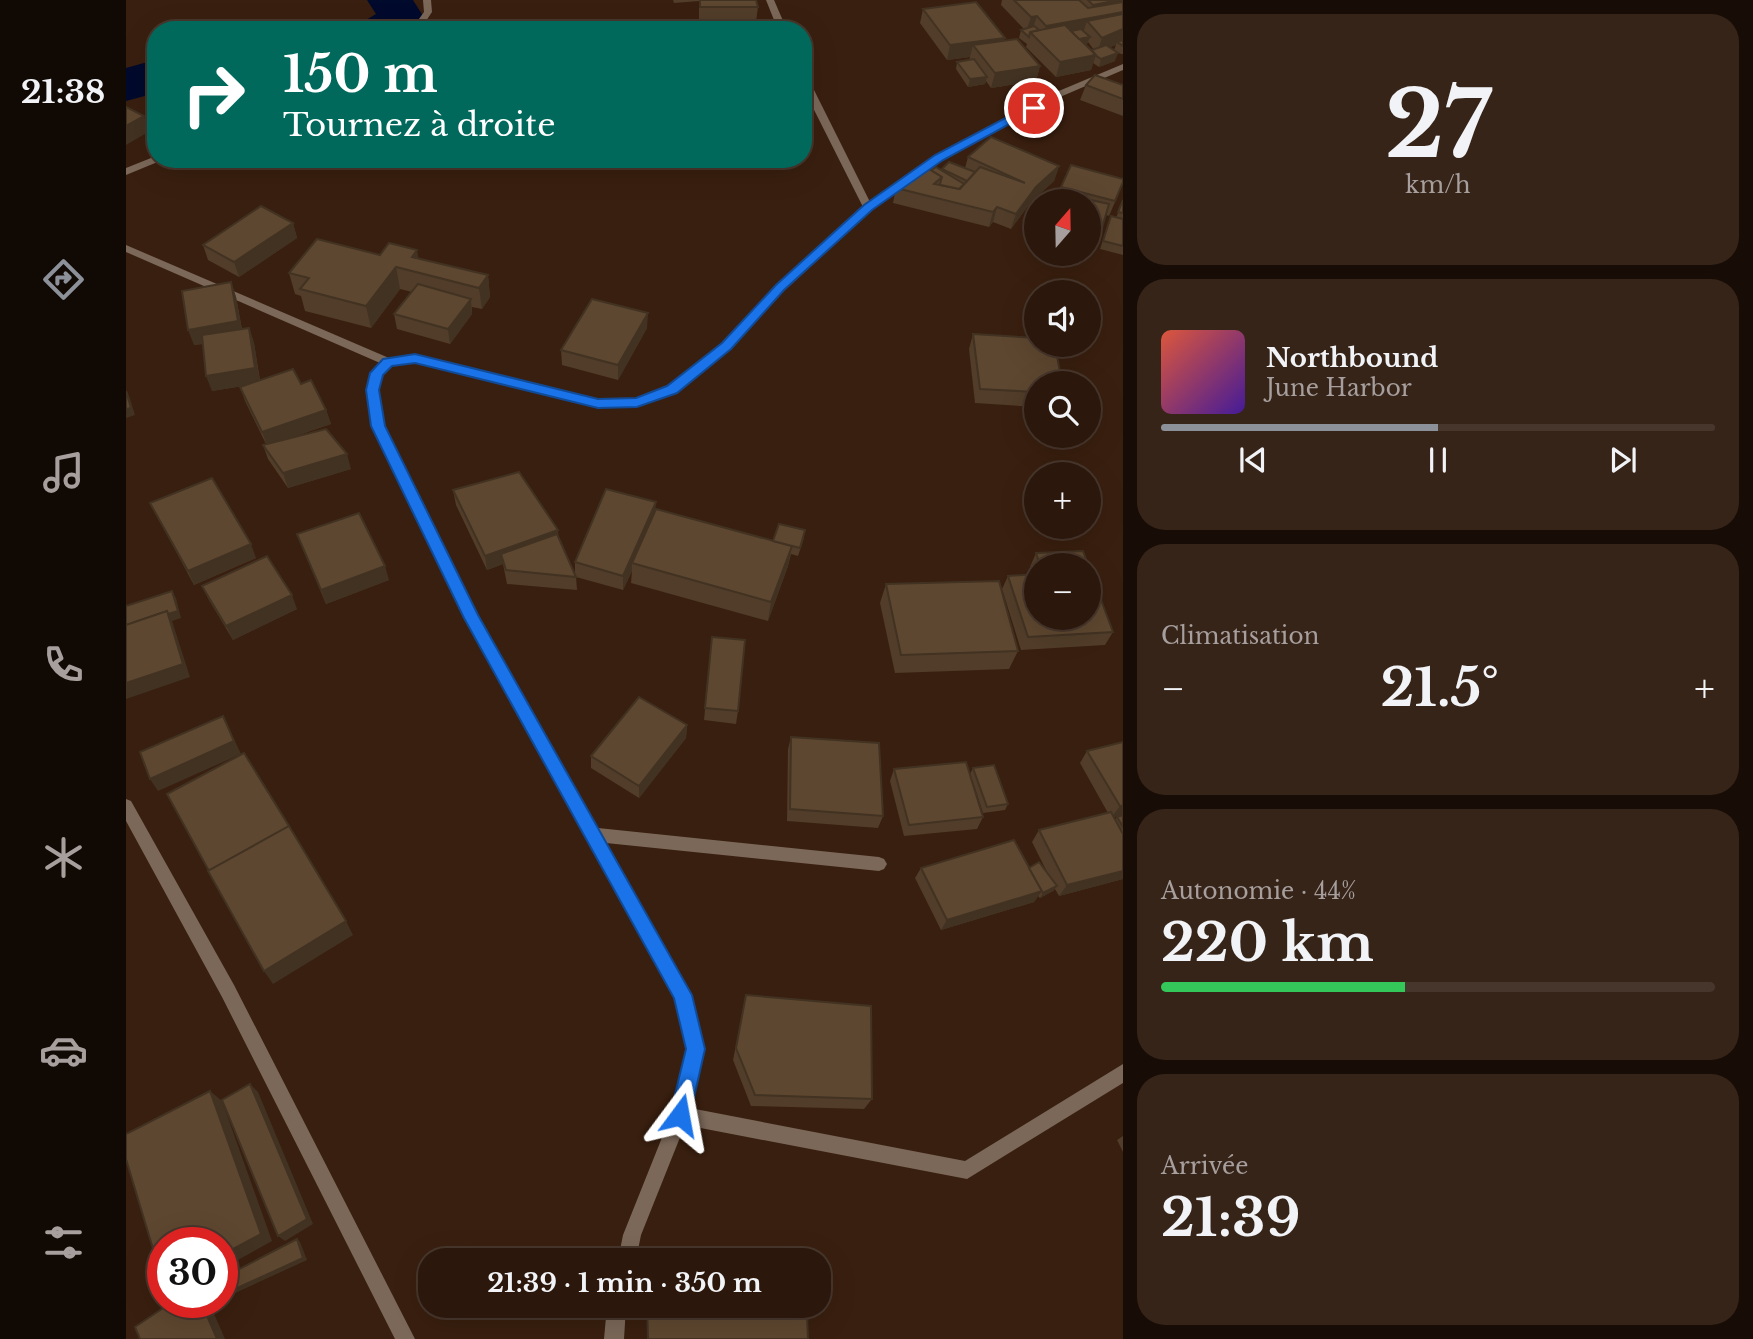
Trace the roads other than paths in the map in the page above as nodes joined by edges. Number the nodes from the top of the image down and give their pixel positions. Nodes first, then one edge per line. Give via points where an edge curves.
1 (427, 0) edge
2 (770, 0) edge
3 (424, 21) edge
4 (779, 21) edge
5 (1123, 67) edge
6 (812, 96) edge
7 (147, 163) edge
8 (126, 172) edge
9 (868, 208) junction
10 (126, 248) edge
11 (388, 362) junction
12 (126, 806) edge
13 (594, 835) junction
14 (879, 864) dead end
15 (1123, 1073) edge
16 (680, 1115) junction
17 (629, 1248) edge
18 (616, 1318) edge
19 (405, 1339) edge
20 (614, 1339) edge

1 - 3 street
2 - 4 street
5 - 9 street via 1057,95 939,157
6 - 9 street
7 - 8 street
9 - 11 street via 780,288 726,346 672,390 637,403 598,404 415,358
10 - 11 street
11 - 13 street via 377,373 372,390 378,426 471,618
12 - 19 street via 228,991
13 - 14 street
13 - 16 street via 683,995 696,1049
15 - 16 street via 967,1170
16 - 17 street
18 - 20 street

